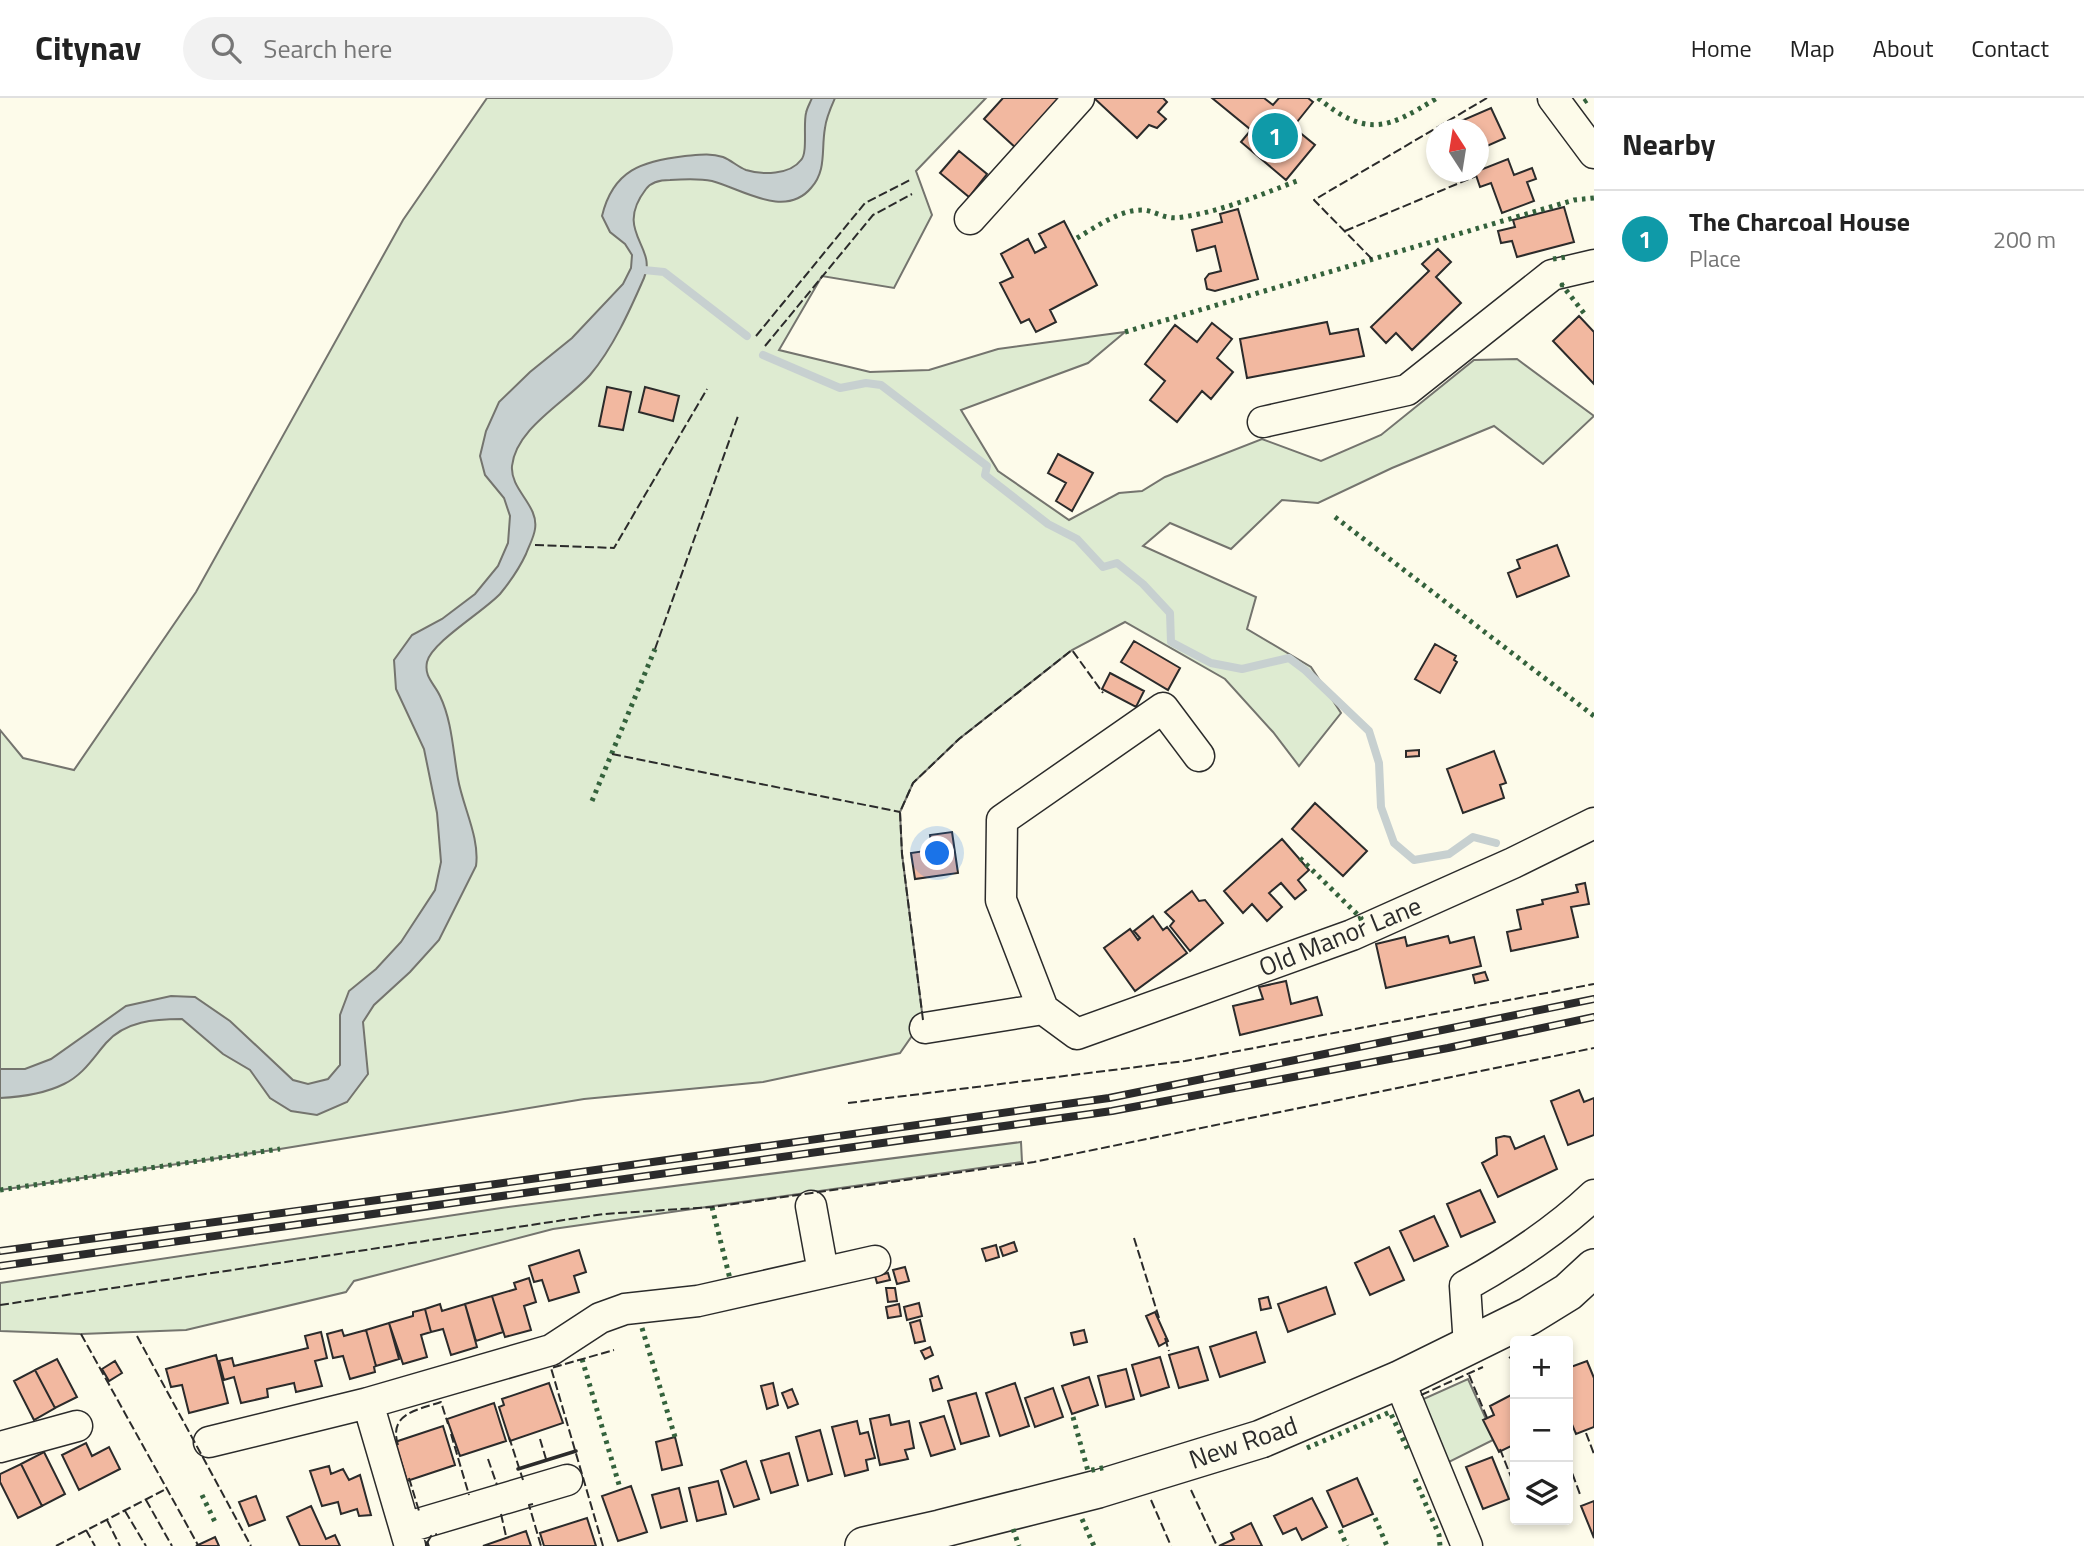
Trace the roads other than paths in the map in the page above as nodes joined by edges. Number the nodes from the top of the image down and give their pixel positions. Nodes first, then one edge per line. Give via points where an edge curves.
1 (1079, 98) edge
2 (1553, 98) edge
3 (1594, 153) edge
4 (970, 219) dead end
5 (1594, 265) edge
6 (1263, 422) dead end
7 (1199, 756) dead end
8 (1594, 822) edge
9 (1043, 1009) junction
10 (925, 1028) dead end
11 (1594, 1195) edge
12 (811, 1206) dead end
13 (875, 1261) dead end
14 (1594, 1268) edge
15 (823, 1272) junction
16 (1469, 1346) junction
17 (1399, 1380) junction
18 (368, 1403) junction
19 (78, 1426) dead end
20 (209, 1442) dead end
21 (0, 1447) edge
22 (567, 1480) dead end
23 (408, 1537) edge
24 (942, 1538) edge
25 (864, 1546) edge
26 (1467, 1546) edge

1 - 4 street
2 - 3 street
5 - 6 street via 1552,275 1407,390
7 - 9 street via 1163,708 1002,820 1001,900
8 - 9 street, Old Manor Lane via 1352,935 1079,1034
9 - 10 street
11 - 16 street via 1544,1238 1465,1286
12 - 15 street
13 - 15 street
14 - 16 main road, New Road via 1568,1292
15 - 18 street via 698,1301 625,1309 600,1318 551,1350
16 - 17 main road, New Road
17 - 24 main road, New Road via 1261,1439
17 - 26 street
18 - 20 street
18 - 23 street
19 - 21 street
22 - 23 street
24 - 25 main road, New Road

